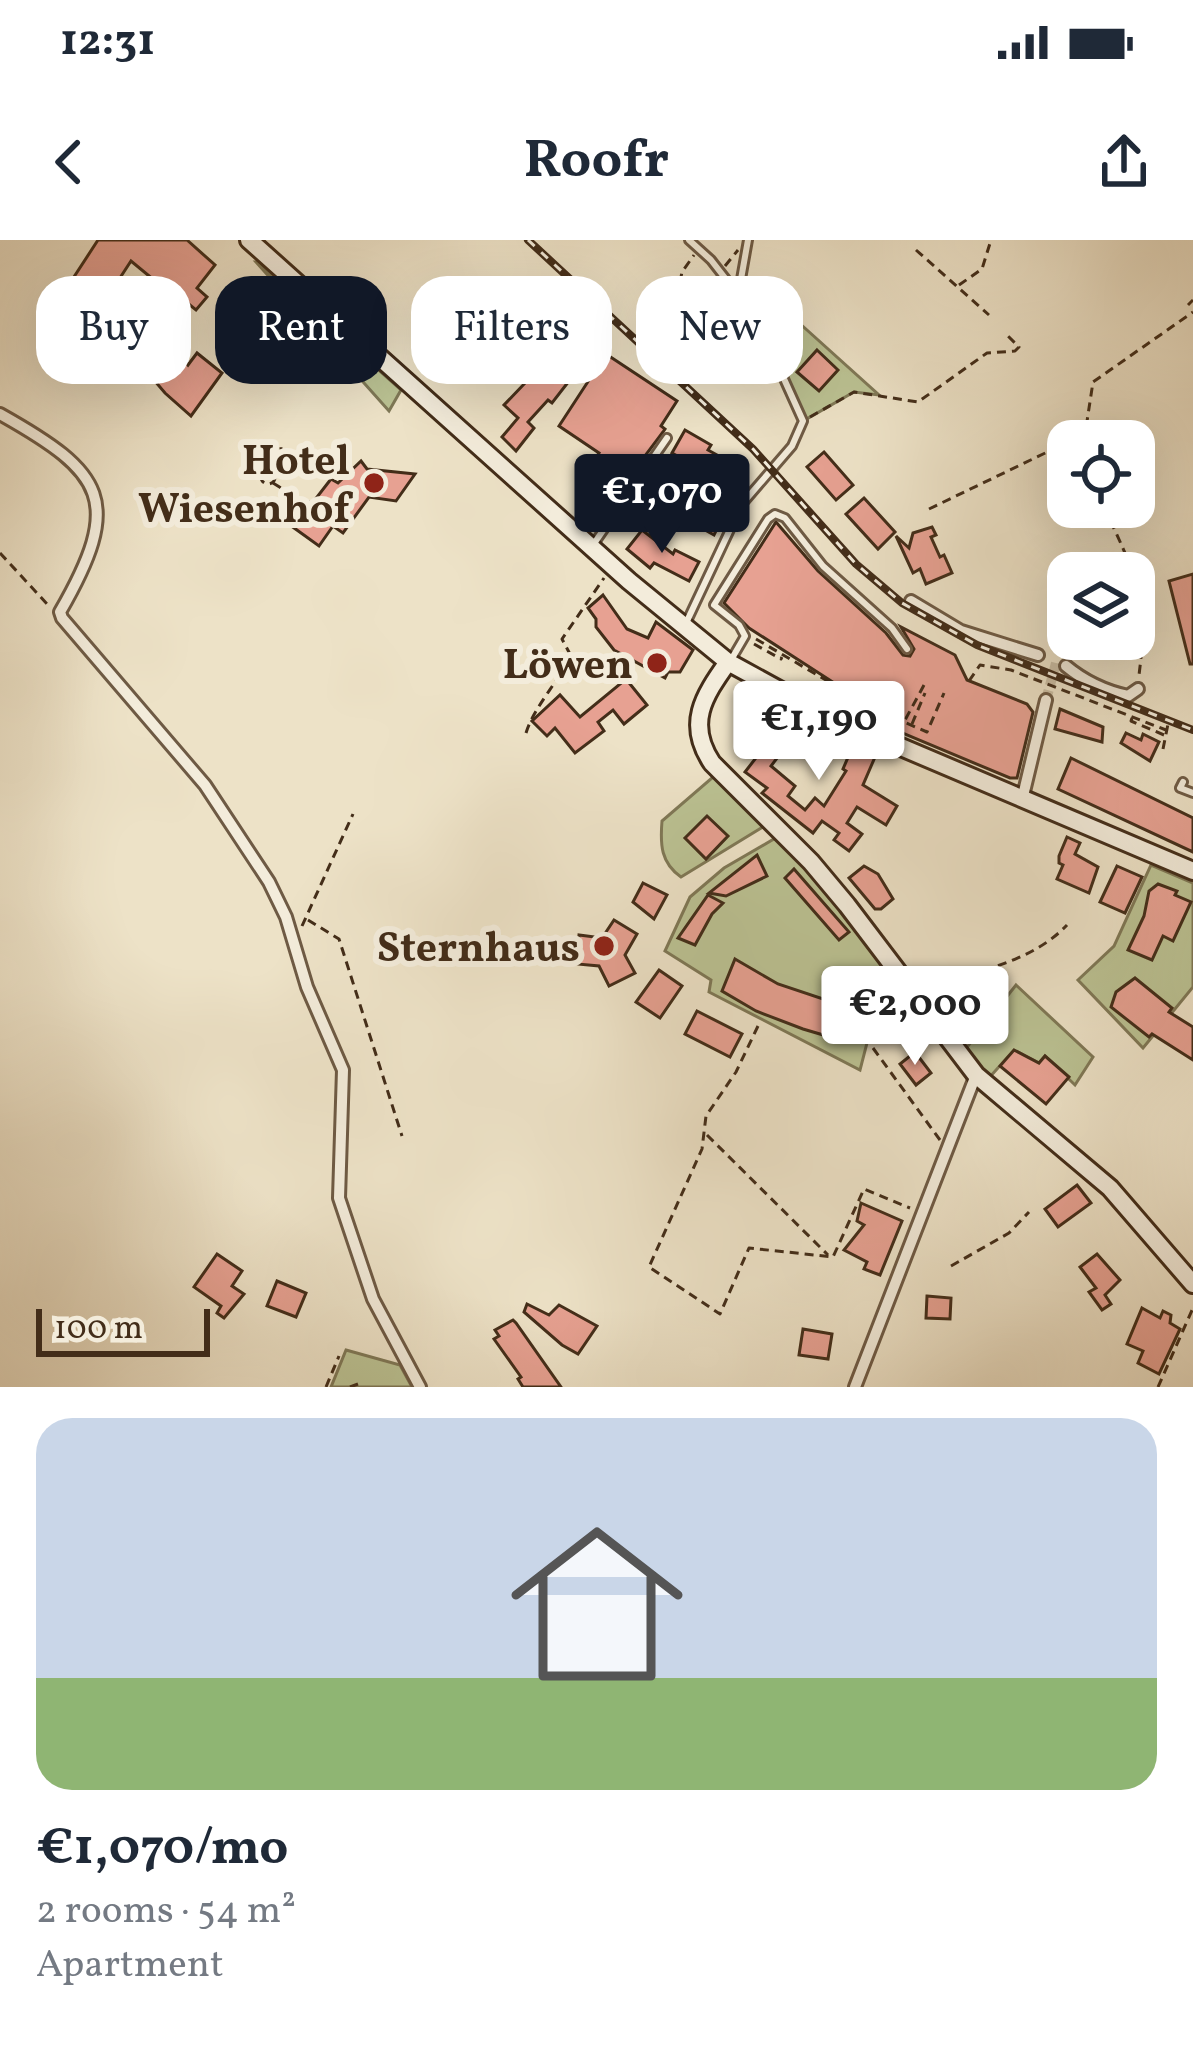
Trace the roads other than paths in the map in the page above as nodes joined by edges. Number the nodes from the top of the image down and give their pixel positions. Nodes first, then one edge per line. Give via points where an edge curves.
1 (249, 240) edge
2 (688, 240) edge
3 (747, 240) edge
4 (723, 276) edge
5 (741, 276) edge
6 (787, 384) edge
7 (0, 414) edge
8 (667, 438) dead end
9 (592, 548) junction
10 (911, 601) dead end
11 (683, 628) junction
12 (908, 649) dead end
13 (1038, 655) dead end
14 (728, 662) junction
15 (1066, 666) dead end
16 (1138, 689) road end
17 (1046, 700) tunnel mouth
18 (1183, 782) dead end
19 (1193, 793) edge
20 (1022, 800) junction
21 (1193, 872) edge
22 (976, 1075) junction
23 (1193, 1284) edge
24 (420, 1387) edge
25 (854, 1387) edge

1 - 9 main road
2 - 4 lane
3 - 5 lane
6 - 11 lane via 803,421 742,504
7 - 24 street via 64,453 92,488 95,530 60,612 66,624 216,801 269,882 343,1070 339,1198 373,1299
8 - 9 lane
9 - 11 main road
10 - 13 street via 962,631
11 - 14 main road
12 - 14 lane via 775,514 714,605 745,636
14 - 20 main road via 820,713
14 - 22 main road via 705,700 700,745 811,862
15 - 16 street via 1120,694
17 - 20 street
18 - 19 lane via 1180,788
20 - 21 main road
22 - 23 main road via 1110,1188
22 - 25 street

